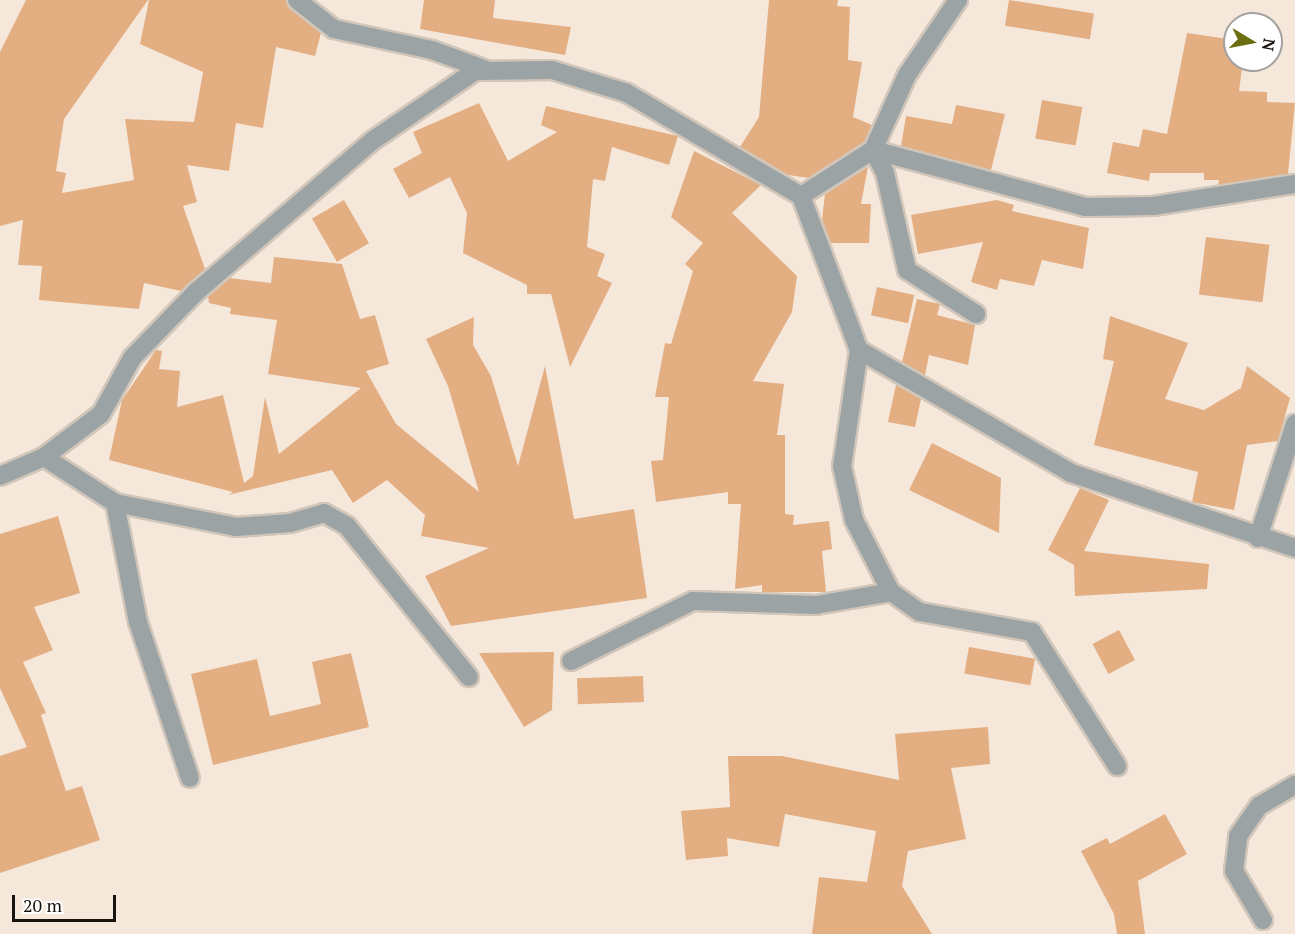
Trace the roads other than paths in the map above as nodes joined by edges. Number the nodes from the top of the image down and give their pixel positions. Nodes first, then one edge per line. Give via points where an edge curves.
1 (297, 0) edge
2 (958, 0) edge
3 (484, 69) junction
4 (873, 150) junction
5 (1295, 183) edge
6 (801, 196) junction
7 (976, 314) dead end
8 (859, 350) junction
9 (1295, 424) edge
10 (44, 457) junction
11 (0, 476) edge
12 (115, 503) junction
13 (1258, 538) junction
14 (1295, 548) edge
15 (891, 592) junction
16 (571, 661) dead end
17 (469, 677) dead end
18 (1118, 766) dead end
19 (190, 778) dead end
20 (1295, 785) edge
21 (1263, 920) dead end

1 - 3 street via 334,29 432,50
2 - 4 street via 907,75
3 - 6 street via 552,70 627,93
3 - 10 street via 372,141 196,292 132,358 101,414
4 - 5 street via 1086,207 1153,206
4 - 6 street
4 - 7 street via 885,173 907,270
6 - 8 street
8 - 13 street via 1071,473
8 - 15 street via 842,466 854,520
9 - 13 street
10 - 11 street
10 - 12 street
12 - 17 street via 236,527 290,523 324,513 347,526
12 - 19 street via 138,622
13 - 14 street
15 - 16 street via 816,605 693,601
15 - 18 street via 920,612 1032,632
20 - 21 street via 1259,806 1238,836 1234,871

